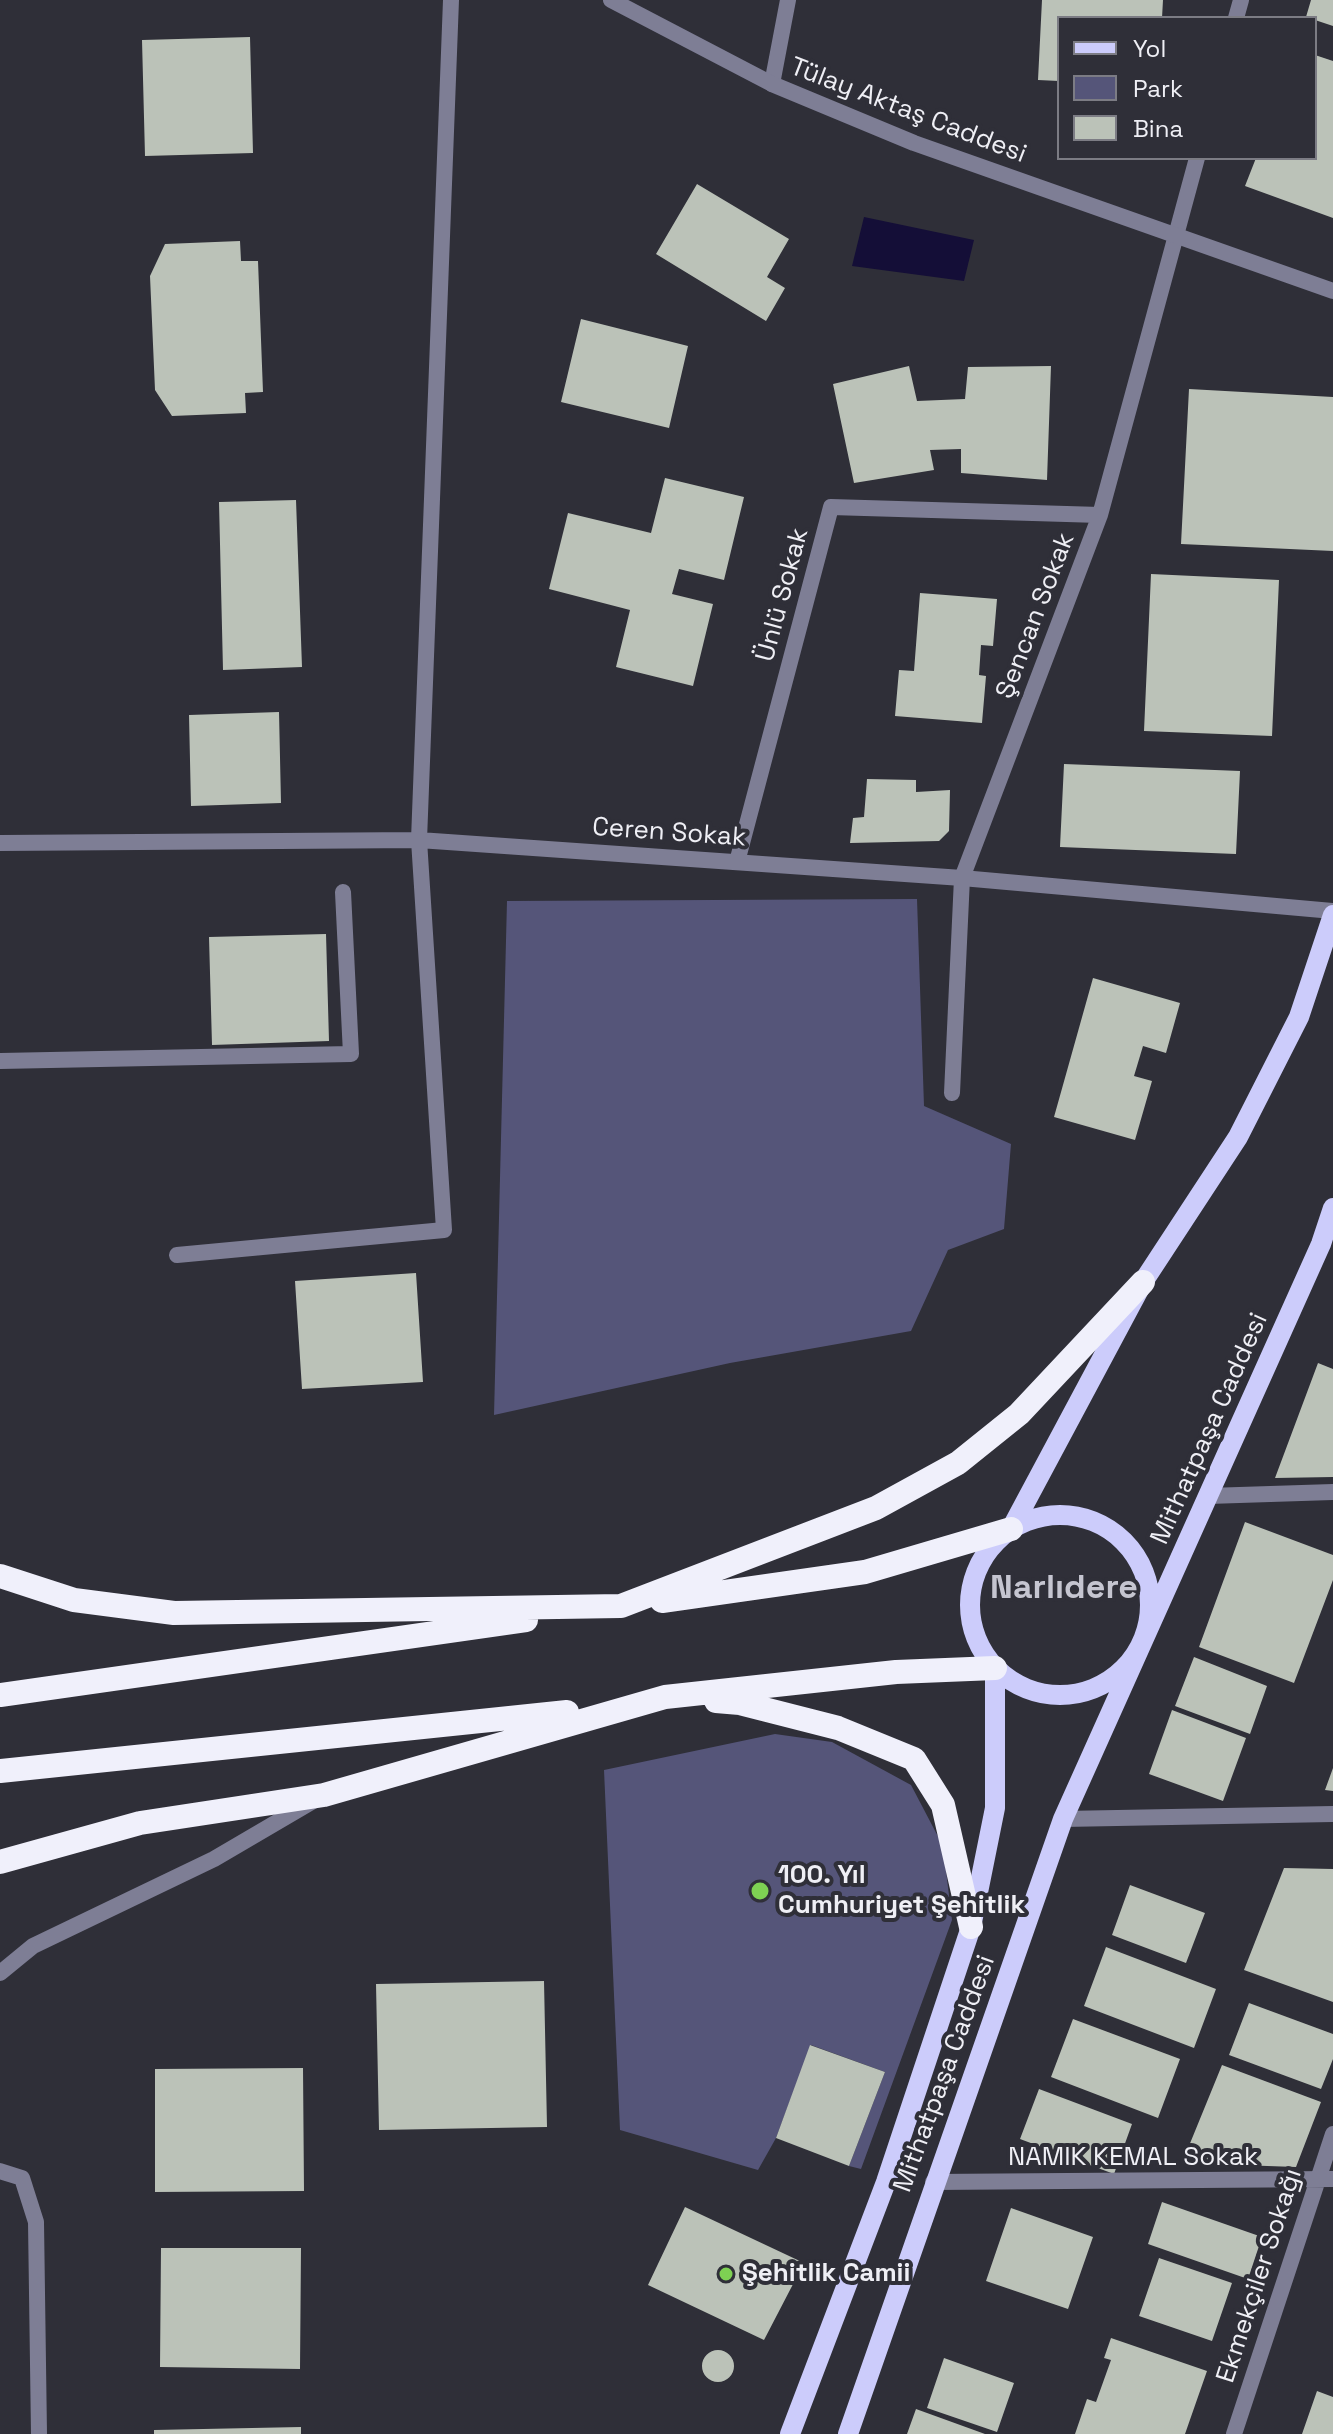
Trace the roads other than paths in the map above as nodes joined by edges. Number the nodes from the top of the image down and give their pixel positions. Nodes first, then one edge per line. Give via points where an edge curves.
1 (451, 0) edge
2 (611, 0) edge
3 (788, 0) edge
4 (772, 84) junction
5 (1196, 160) edge
6 (1176, 237) junction
7 (1333, 291) edge
8 (1100, 515) junction
9 (419, 840) junction
10 (0, 843) edge
11 (737, 862) junction
12 (962, 878) junction
13 (343, 892) dead end
14 (1333, 913) edge
15 (0, 1061) edge
16 (952, 1093) dead end
17 (1333, 1208) edge
18 (1327, 1244) edge
19 (177, 1255) dead end
20 (1143, 1282) junction
21 (1333, 1492) edge
22 (1208, 1496) junction
23 (1011, 1529) junction
24 (0, 1576) edge
25 (621, 1606) junction
26 (1143, 1639) junction
27 (995, 1668) junction
28 (0, 1695) edge
29 (665, 1697) junction
30 (630, 1706) junction
31 (0, 1771) edge
32 (324, 1795) junction
33 (1333, 1814) edge
34 (1063, 1819) junction
35 (0, 1862) edge
36 (971, 1927) junction
37 (0, 1973) edge
38 (1333, 2134) edge
39 (0, 2171) edge
40 (1333, 2179) edge
41 (1315, 2181) junction
42 (933, 2182) junction
43 (39, 2434) edge
44 (790, 2434) edge
45 (848, 2434) edge
46 (1234, 2434) edge

1 - 9 street
2 - 4 street, Tülay Aktaş Caddesi
3 - 4 street
4 - 6 street, Tülay Aktaş Caddesi via 914,143
5 - 6 street, Şencan Sokak
6 - 7 street, Tülay Aktaş Caddesi
6 - 8 street, Şencan Sokak
8 - 11 street, Ünlü Sokak via 831,507
8 - 12 street, Şencan Sokak
9 - 10 street, Ceren Sokak
9 - 11 street, Ceren Sokak
9 - 19 street via 444,1230
11 - 12 street, Ceren Sokak
12 - 14 street, Ceren Sokak
12 - 16 street, Şencan Sokak
13 - 15 street via 351,1054
14 - 20 main road via 1299,1017 1238,1137
17 - 18 main road, Mithatpaşa Caddesi
18 - 22 main road, Mithatpaşa Caddesi
20 - 23 main road
20 - 25 highway via 1019,1414 958,1463 876,1508
21 - 22 street
22 - 26 main road, Mithatpaşa Caddesi
23 - 25 highway via 865,1572
23 - 26 main road via 1037,1517 1065,1514 1093,1520 1117,1535 1136,1556 1147,1582 1150,1611
23 - 27 main road via 991,1546 970,1595 971,1621
24 - 25 highway via 74,1600 174,1613
25 - 28 highway
26 - 27 main road via 1128,1664 1105,1683 1077,1694 1019,1686
26 - 34 main road, Mithatpaşa Caddesi
27 - 29 highway via 896,1672
27 - 36 main road, Mithatpaşa Caddesi via 995,1808
29 - 30 highway
29 - 36 highway via 740,1703 838,1728 914,1759 943,1805
30 - 31 highway
30 - 32 highway
32 - 35 highway via 140,1823
32 - 37 street via 214,1859 33,1946
33 - 34 street
34 - 42 main road, Mithatpaşa Caddesi
36 - 44 main road, Mithatpaşa Caddesi via 886,2182
38 - 41 street, Ekmekçiler Sokağı
39 - 43 street via 22,2178 36,2222
40 - 41 street, NAMIK KEMAL Sokak
41 - 42 street, NAMIK KEMAL Sokak
41 - 46 street, Ekmekçiler Sokağı
42 - 45 main road, Mithatpaşa Caddesi

